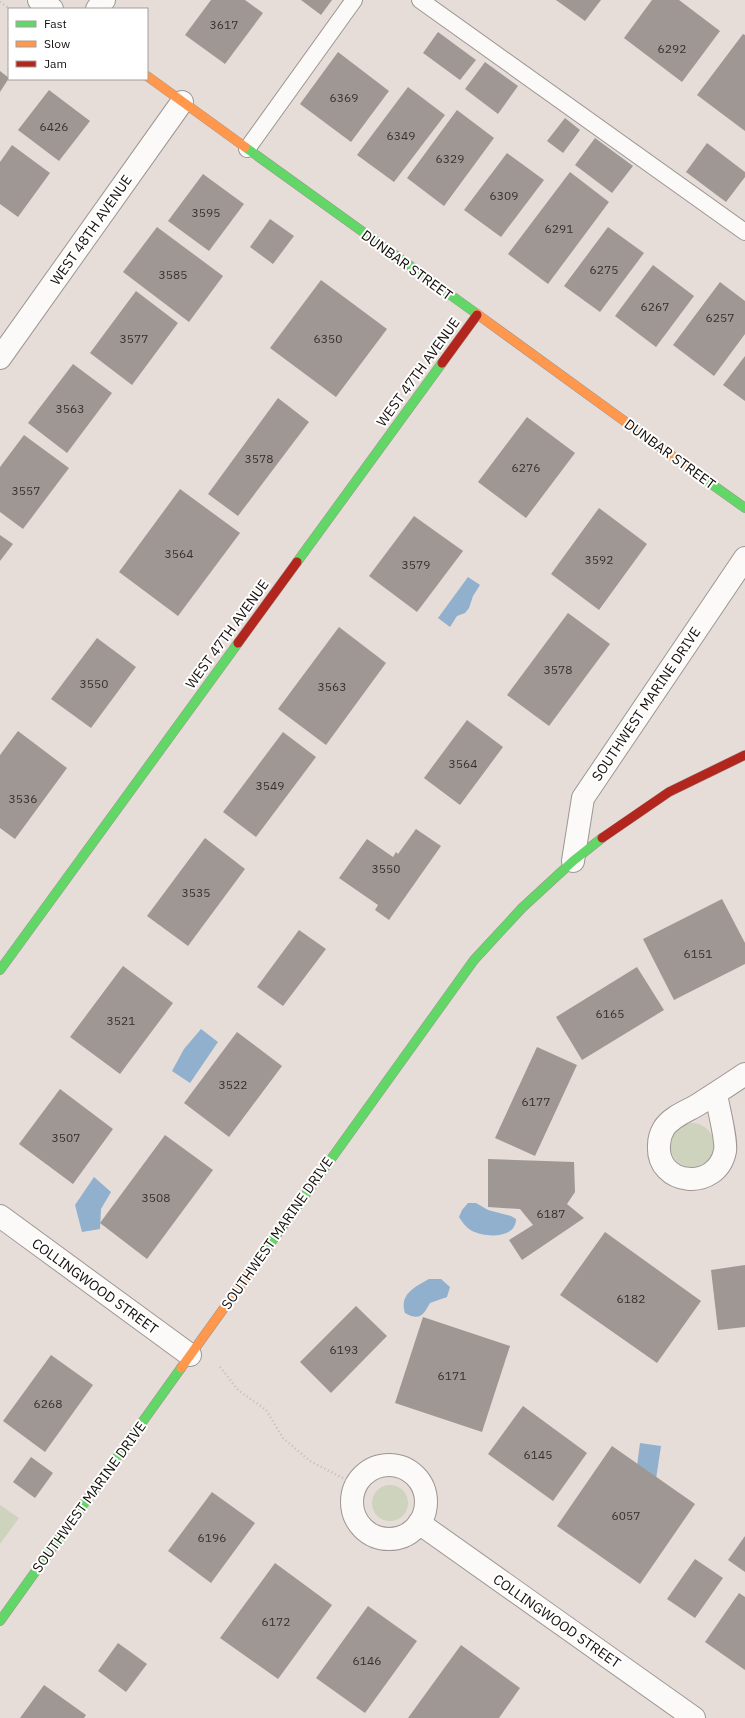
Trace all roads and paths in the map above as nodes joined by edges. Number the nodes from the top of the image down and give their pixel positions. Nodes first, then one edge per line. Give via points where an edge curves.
1 (39, 0) edge
2 (104, 0) edge
3 (354, 0) edge
4 (420, 0) edge
5 (0, 2) edge
6 (9, 8) edge
7 (51, 8) edge
8 (98, 8) edge
9 (148, 77) edge
10 (182, 102) junction
11 (247, 149) junction
12 (745, 232) edge
13 (477, 315) junction
14 (0, 358) edge
15 (745, 508) edge
16 (745, 558) edge
17 (745, 755) edge
18 (573, 861) junction
19 (0, 970) edge
20 (745, 1074) edge
21 (716, 1094) dead end
22 (0, 1216) edge
23 (190, 1356) junction
24 (220, 1367) dead end
25 (356, 1485) junction
26 (419, 1523) junction
27 (0, 1621) edge
28 (694, 1718) edge

1 - 7 street
2 - 8 street
3 - 11 lane
4 - 12 lane
5 - 6 path
9 - 10 street, DUNBAR STREET
10 - 11 street, DUNBAR STREET
10 - 14 street, WEST 48TH AVENUE
11 - 13 street, DUNBAR STREET
13 - 15 street, DUNBAR STREET
13 - 19 street, WEST 47TH AVENUE
16 - 18 street, SOUTHWEST MARINE DRIVE via 582,798
17 - 18 street, SOUTHWEST MARINE DRIVE via 669,792 610,831
18 - 23 street, SOUTHWEST MARINE DRIVE via 522,908 474,960
20 - 21 street
22 - 23 street, COLLINGWOOD STREET
23 - 27 street, SOUTHWEST MARINE DRIVE
24 - 25 path via 238,1390 266,1410 283,1438 310,1460
25 - 26 street via 352,1497 353,1509 357,1521 365,1530 387,1539 410,1532
25 - 26 street via 364,1474 376,1468 389,1465 402,1467 413,1474 422,1485 426,1498
26 - 28 street, COLLINGWOOD STREET

